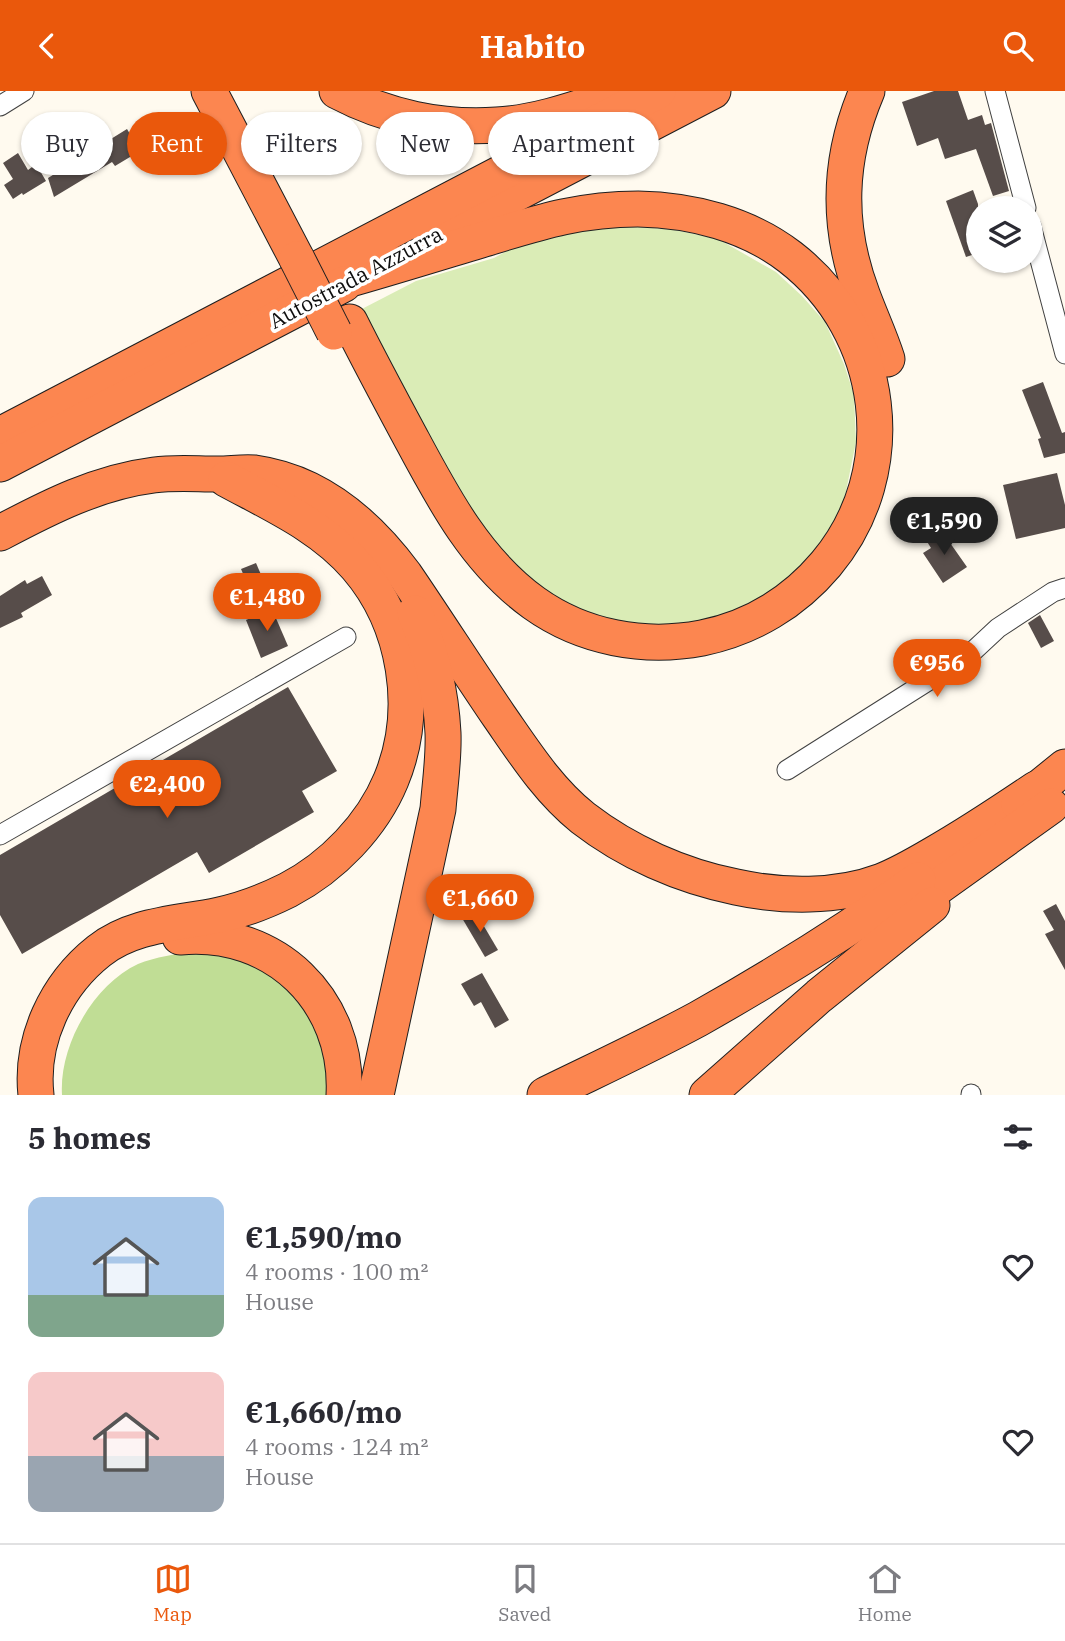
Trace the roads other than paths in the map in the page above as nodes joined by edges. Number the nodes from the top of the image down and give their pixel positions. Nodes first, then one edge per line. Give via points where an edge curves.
1 (24, 91) edge
2 (209, 91) edge
3 (232, 91) edge
4 (337, 91) edge
5 (632, 91) edge
6 (658, 91) edge
7 (713, 91) edge
8 (867, 91) edge
9 (995, 91) edge
10 (0, 106) edge
11 (1023, 196) edge
12 (306, 255) junction
13 (1043, 270) edge
14 (354, 278) junction
15 (342, 327) junction
16 (1064, 347) edge
17 (0, 435) edge
18 (0, 464) edge
19 (218, 474) junction
20 (0, 533) edge
21 (1065, 588) edge
22 (346, 637) dead end
23 (428, 669) junction
24 (1065, 767) edge
25 (787, 771) dead end
26 (1049, 798) edge
27 (0, 835) edge
28 (36, 1095) edge
29 (52, 1095) edge
30 (344, 1095) edge
31 (357, 1095) edge
32 (376, 1095) edge
33 (545, 1095) edge
34 (593, 1095) edge
35 (707, 1095) edge

1 - 10 street
2 - 12 highway
3 - 12 highway
4 - 5 highway via 407,118 472,126 547,116
6 - 17 highway, Autostrada Azzurra
7 - 14 highway, Autostrada Azzurra
8 - 15 highway via 846,162 844,225 855,275 895,387 899,439 894,477 878,527 850,573 808,615 757,644 710,660 667,666 629,664 585,655 516,619 473,578 437,528
9 - 11 street
12 - 15 highway, bridge
13 - 16 street
14 - 15 highway via 532,223 593,211 664,210 736,227 776,247 811,275 850,328 869,376 876,424 867,490 850,530 828,562 801,591 754,621 675,642 640,642 595,633 534,603 473,543
14 - 18 highway, Autostrada Azzurra
19 - 20 highway via 123,480 44,509
19 - 23 highway via 335,545 370,584 390,620 401,654
19 - 23 highway via 283,493 343,537 382,580 405,616
19 - 23 highway via 246,472 312,491 367,530 410,582
21 - 25 street
22 - 27 street
23 - 26 highway via 605,834 669,867 724,885 824,894 864,887
23 - 28 highway via 382,798 357,834 306,880 275,896 218,915 134,932 88,960 47,1017 37,1057
23 - 31 highway via 430,743 421,819
23 - 32 highway via 439,695 443,735 438,809
24 - 26 highway
26 - 33 highway via 1004,816 876,910 695,1020
26 - 34 highway via 903,913 708,1035
26 - 35 highway via 1019,837 828,988
29 - 30 highway via 58,1032 68,1009 92,978 132,948 199,935 240,942 272,956 307,984 334,1027 345,1068

